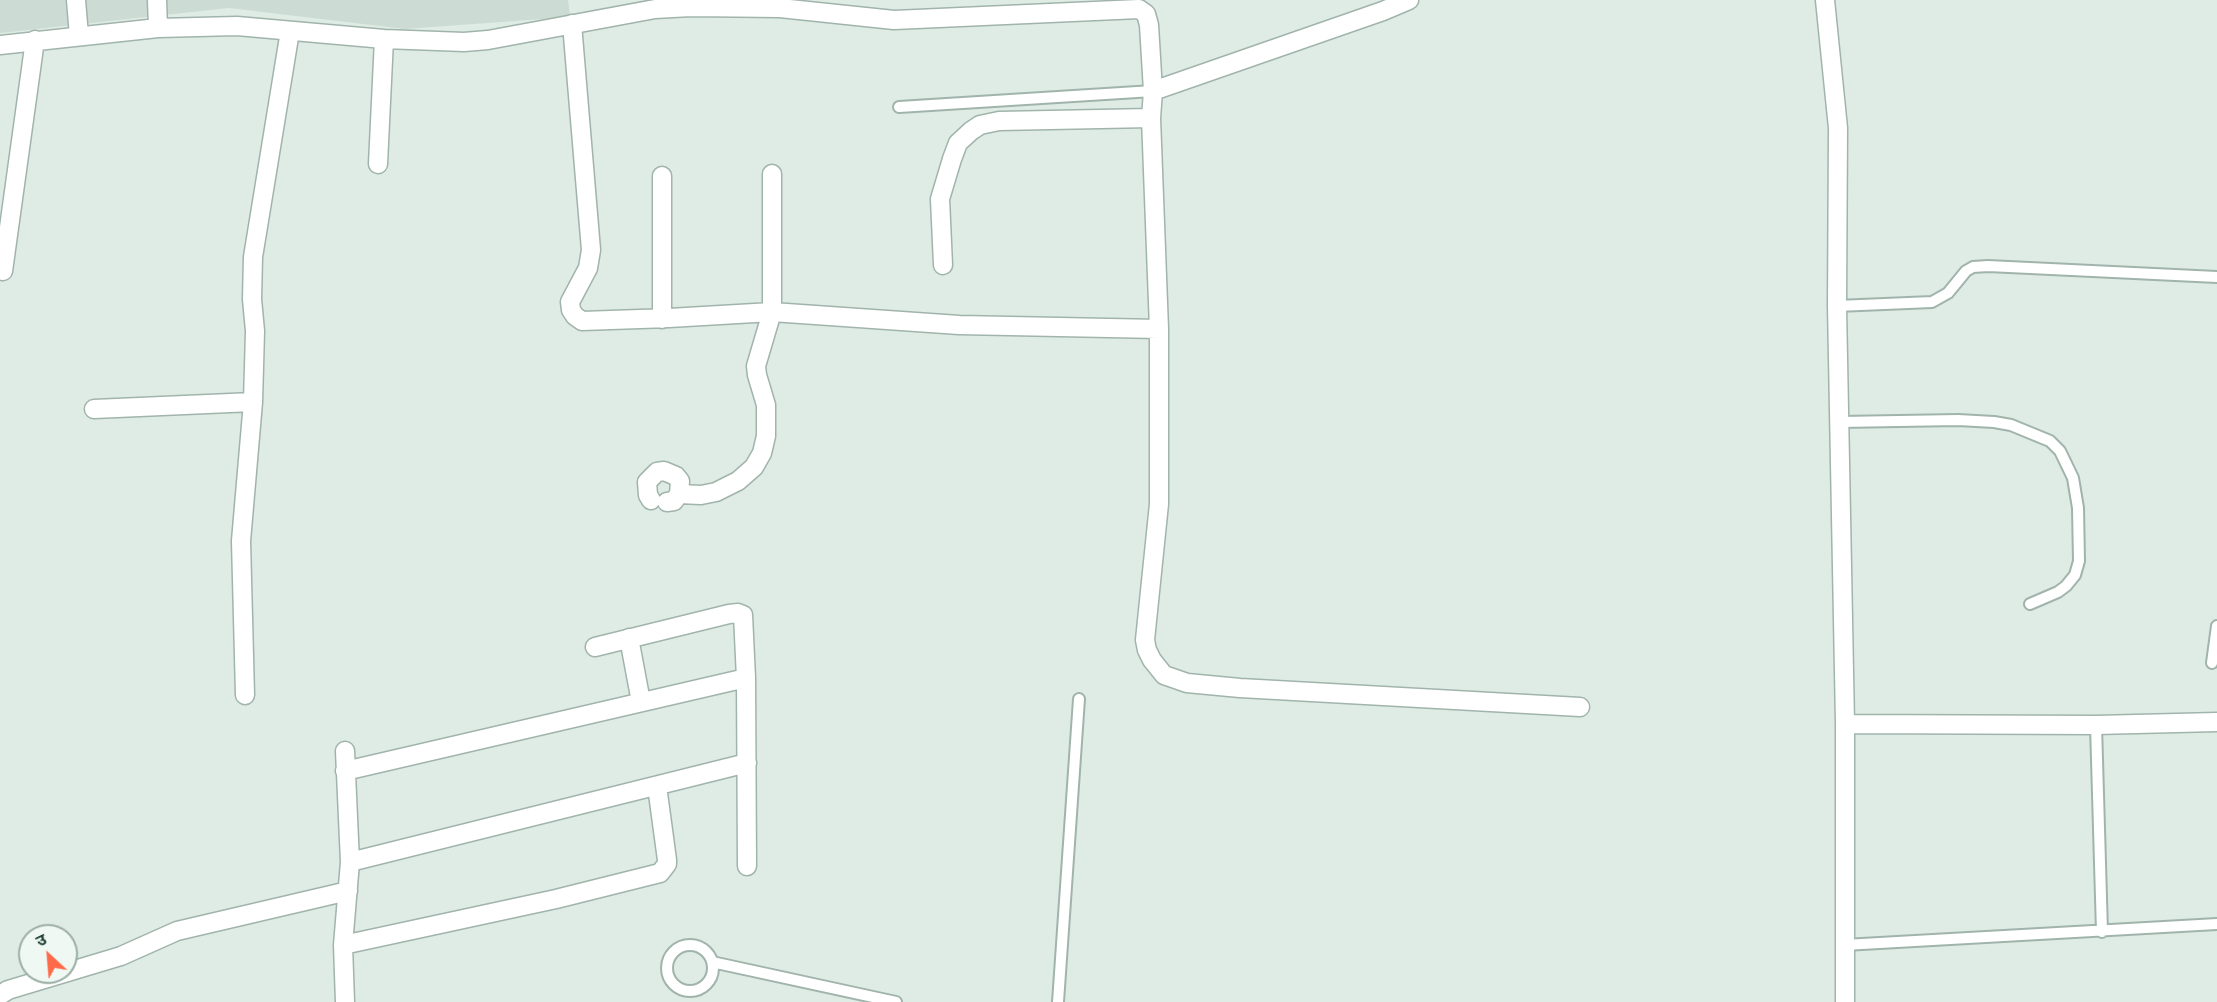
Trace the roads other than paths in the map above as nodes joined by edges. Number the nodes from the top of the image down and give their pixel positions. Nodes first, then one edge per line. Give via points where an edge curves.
1 (76, 0) edge
2 (157, 0) edge
3 (1409, 0) edge
4 (1825, 0) edge
5 (691, 3) edge
6 (572, 24) junction
7 (158, 28) junction
8 (290, 31) junction
9 (79, 36) junction
10 (384, 39) junction
11 (35, 40) junction
12 (0, 45) edge
13 (1153, 92) junction
14 (899, 107) dead end
15 (1151, 118) junction
16 (378, 164) dead end
17 (772, 174) dead end
18 (662, 176) dead end
19 (943, 266) dead end
20 (3, 271) dead end
21 (2217, 277) edge
22 (1837, 306) junction
23 (772, 312) junction
24 (662, 319) junction
25 (1159, 329) junction
26 (253, 402) junction
27 (94, 408) dead end
28 (1840, 422) junction
29 (666, 499) dead end
30 (2030, 604) dead end
31 (2217, 626) edge
32 (629, 638) junction
33 (595, 646) dead end
34 (2212, 663) dead end
35 (746, 678) junction
36 (245, 695) dead end
37 (1079, 699) dead end
38 (641, 702) junction
39 (1580, 707) dead end
40 (2217, 722) edge
41 (1845, 724) junction
42 (2096, 725) junction
43 (345, 751) dead end
44 (747, 763) junction
45 (345, 771) junction
46 (657, 786) junction
47 (350, 862) junction
48 (747, 867) dead end
49 (348, 891) junction
50 (2217, 924) edge
51 (2102, 932) junction
52 (343, 945) junction
53 (1844, 945) junction
54 (712, 962) junction
55 (0, 995) edge
56 (345, 1002) edge
57 (896, 1002) edge
58 (1058, 1002) edge
59 (1845, 1002) edge

1 - 9 street
2 - 7 street
3 - 13 street
4 - 22 street via 1838,128
5 - 6 street
5 - 13 street via 894,20 1139,9 1146,14 1149,25
6 - 10 street via 472,41
6 - 24 street via 591,250 588,268 570,302 571,310 582,321
7 - 8 street via 237,26
7 - 9 street
8 - 10 street
8 - 26 street via 253,257
9 - 11 street
10 - 16 street
11 - 12 street
11 - 20 street
13 - 14 lane
13 - 15 street
15 - 19 street via 999,121 971,131 958,143 940,199
15 - 25 street
17 - 23 street
18 - 24 street
21 - 22 lane via 1973,267 1948,293 1932,302
22 - 28 street
23 - 24 street
23 - 25 street via 959,325
23 - 29 street via 756,366 766,405 762,453 748,474 717,492
25 - 39 street via 1159,504 1145,640 1158,670 1178,681 1229,687
26 - 27 street
26 - 36 street via 241,541
28 - 30 lane via 1994,422 2050,441 2060,451 2073,477 2079,561 2066,586
28 - 41 street
31 - 34 lane
32 - 33 street
32 - 35 street via 741,613 745,622
32 - 38 street
35 - 38 street
35 - 44 street
37 - 58 lane
38 - 45 street
40 - 42 street
41 - 42 street
41 - 53 street
42 - 51 lane
43 - 45 street
44 - 46 street
44 - 48 street
45 - 47 street
46 - 47 street
46 - 52 street via 667,860 660,873
47 - 49 street
49 - 52 street
49 - 55 street via 177,931 121,956
50 - 51 lane
51 - 53 lane
52 - 56 street
53 - 59 street
54 - 54 lane via 710,979 696,990 679,988 668,974 670,957 684,946 702,948
54 - 57 lane

